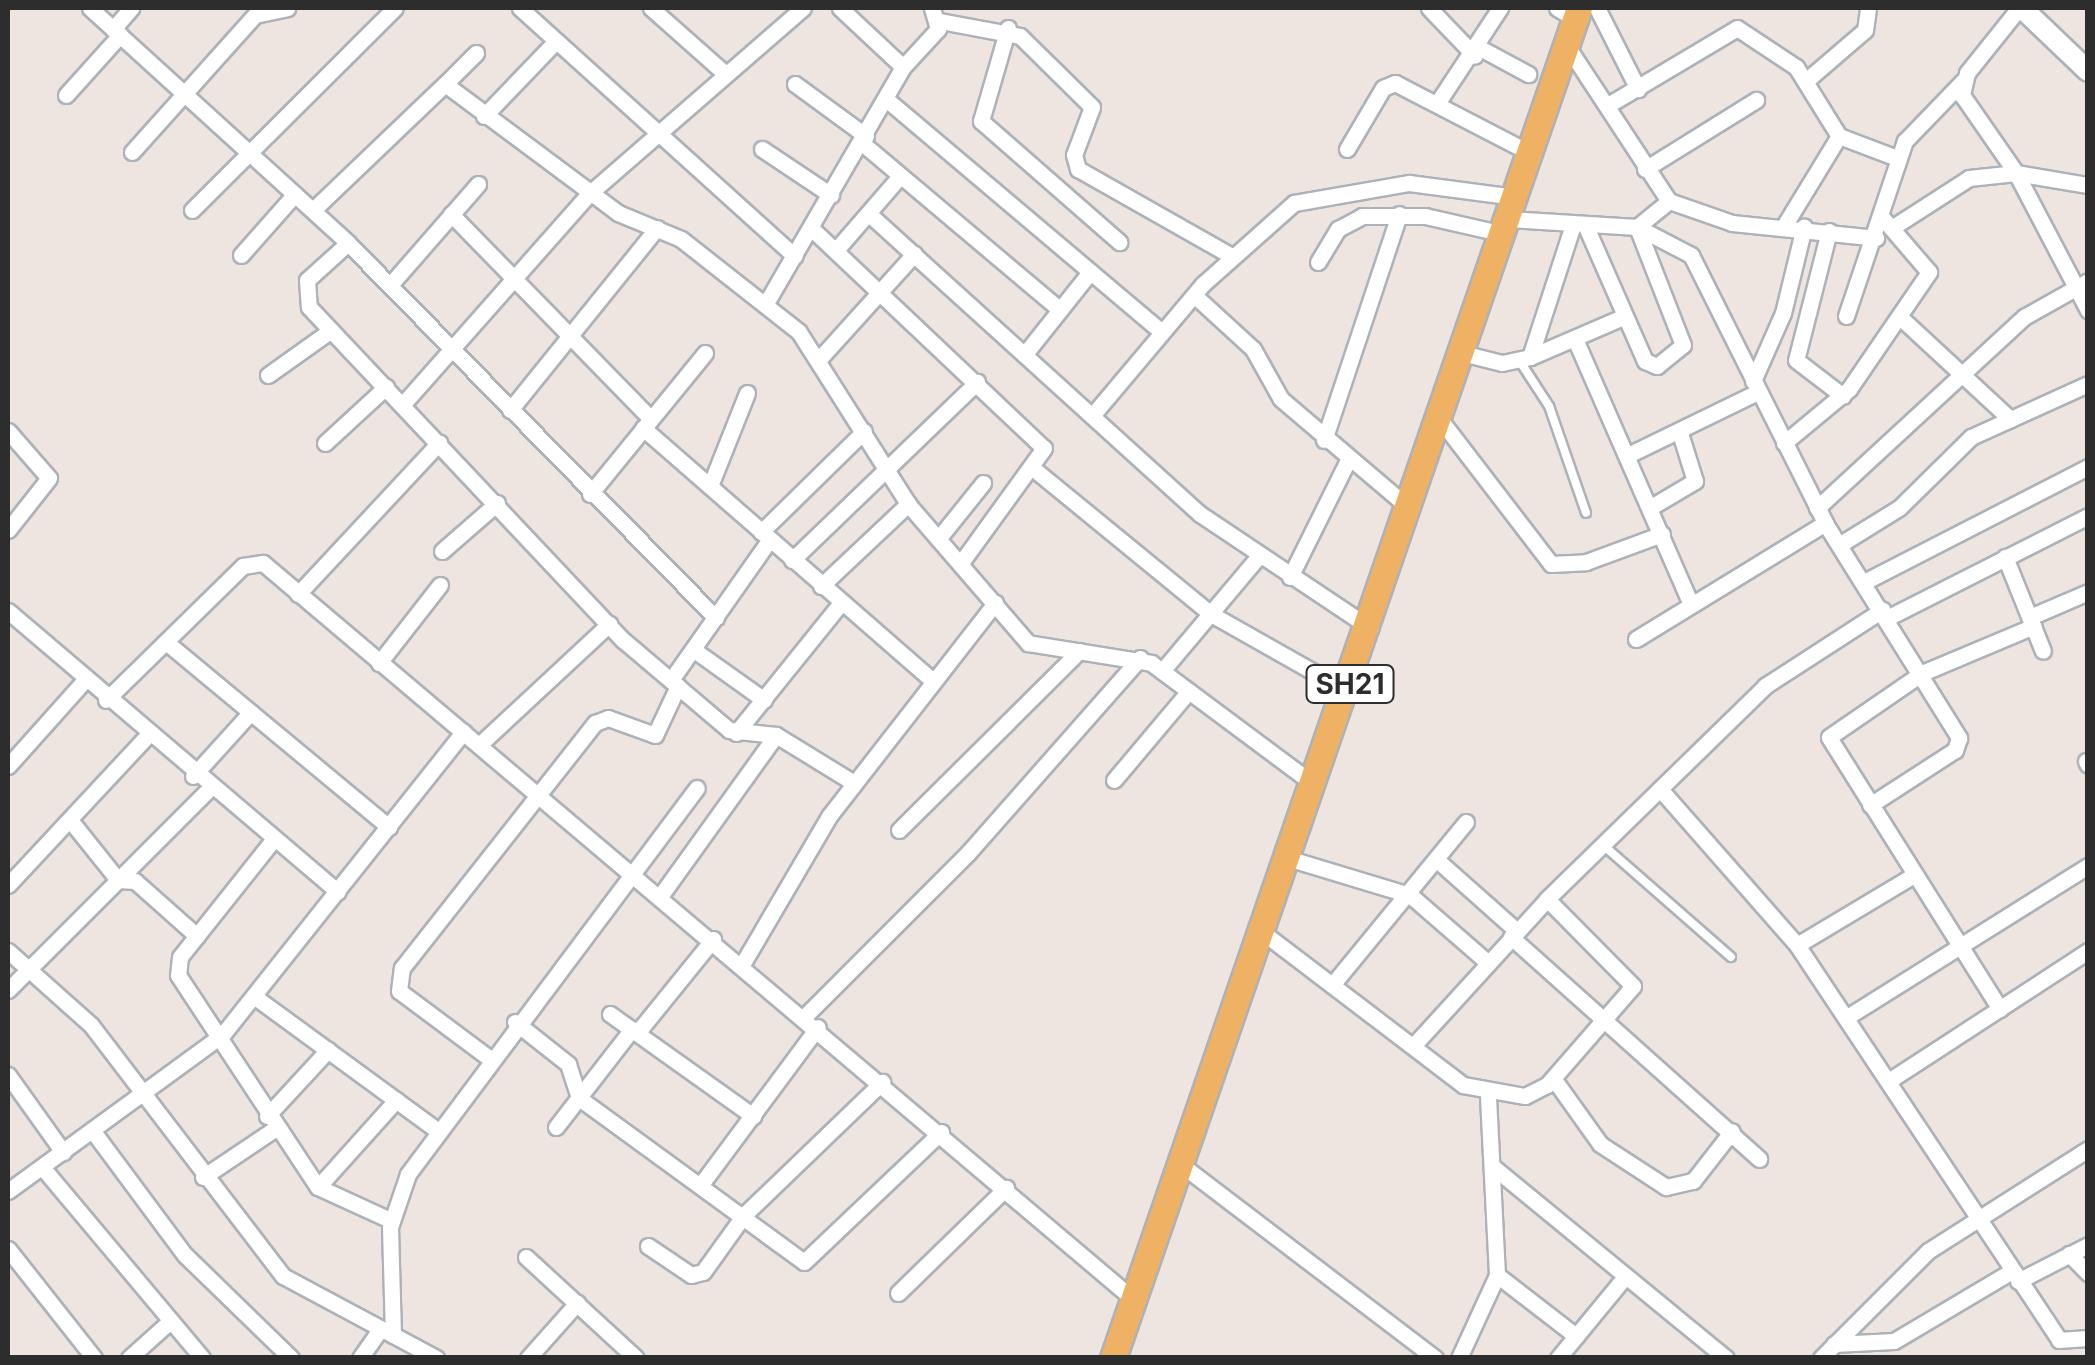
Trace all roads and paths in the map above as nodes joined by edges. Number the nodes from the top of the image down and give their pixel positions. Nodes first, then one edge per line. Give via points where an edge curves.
1 (90, 8) edge
2 (131, 8) edge
3 (287, 8) edge
4 (394, 8) edge
5 (520, 8) edge
6 (651, 8) edge
7 (772, 8) edge
8 (803, 8) edge
9 (840, 8) edge
10 (1429, 8) edge
11 (1500, 8) edge
12 (1868, 8) edge
13 (2021, 8) edge
14 (1577, 10) edge
15 (936, 14) edge
16 (785, 21) junction
17 (1008, 28) junction
18 (117, 32) junction
19 (556, 40) junction
20 (1567, 46) junction
21 (1478, 52) junction
22 (476, 53) dead end
23 (903, 68) junction
24 (721, 70) junction
25 (2088, 71) edge
26 (1528, 74) dead end
27 (1808, 79) junction
28 (1963, 81) junction
29 (445, 84) junction
30 (795, 84) dead end
31 (1638, 89) junction
32 (185, 94) junction
33 (66, 95) dead end
34 (886, 98) junction
35 (1756, 100) dead end
36 (1438, 102) junction
37 (1608, 105) junction
38 (484, 116) junction
39 (655, 132) junction
40 (1838, 136) junction
41 (864, 139) junction
42 (1347, 148) dead end
43 (246, 149) junction
44 (762, 149) dead end
45 (132, 152) dead end
46 (1530, 153) junction
47 (1896, 158) junction
48 (1645, 169) junction
49 (2016, 172) junction
50 (900, 176) junction
51 (478, 184) dead end
52 (2088, 186) edge
53 (590, 193) junction
54 (295, 194) junction
55 (830, 195) junction
56 (1669, 201) junction
57 (192, 210) dead end
58 (312, 210) junction
59 (452, 214) junction
60 (869, 214) junction
61 (1399, 214) junction
62 (1880, 216) junction
63 (1509, 217) junction
64 (1784, 226) junction
65 (1636, 227) junction
66 (1804, 227) junction
67 (1893, 227) junction
68 (657, 228) junction
69 (811, 228) junction
70 (1580, 228) junction
71 (1829, 231) junction
72 (1876, 238) junction
73 (1118, 242) dead end
74 (348, 243) junction
75 (836, 250) junction
76 (914, 254) junction
77 (241, 255) dead end
78 (794, 256) junction
79 (1232, 256) junction
80 (1318, 262) dead end
81 (1090, 272) junction
82 (517, 282) junction
83 (2082, 285) edge
84 (390, 286) junction
85 (1194, 295) junction
86 (880, 297) junction
87 (765, 305) junction
88 (1059, 309) junction
89 (2088, 310) edge
90 (1625, 316) junction
91 (1846, 316) dead end
92 (1901, 318) junction
93 (331, 330) junction
94 (1162, 332) junction
95 (573, 339) junction
96 (1575, 339) junction
97 (1028, 350) junction
98 (705, 353) dead end
99 (1462, 353) junction
100 (456, 354) junction
101 (820, 357) junction
102 (1524, 359) junction
103 (1967, 374) junction
104 (268, 375) dead end
105 (977, 382) junction
106 (2088, 384) edge
107 (386, 386) junction
108 (1756, 386) junction
109 (747, 393) dead end
110 (1843, 396) junction
111 (403, 404) junction
112 (510, 410) junction
113 (1096, 411) junction
114 (1439, 418) junction
115 (2010, 419) junction
116 (647, 424) junction
117 (1679, 430) junction
118 (8, 431) edge
119 (864, 431) junction
120 (1324, 440) junction
121 (324, 443) dead end
122 (1784, 443) junction
123 (439, 444) junction
124 (1628, 455) junction
125 (1348, 460) junction
126 (2088, 468) edge
127 (885, 470) junction
128 (1035, 470) junction
129 (983, 483) dead end
130 (710, 486) junction
131 (590, 494) junction
132 (497, 503) junction
133 (908, 504) junction
134 (1650, 507) junction
135 (1409, 508) junction
136 (1586, 512) dead end
137 (1821, 515) junction
138 (2088, 516) edge
139 (8, 530) edge
140 (1662, 534) junction
141 (765, 536) junction
142 (938, 539) junction
143 (1840, 545) junction
144 (442, 552) dead end
145 (1259, 556) junction
146 (2005, 557) junction
147 (792, 560) junction
148 (960, 564) junction
149 (1290, 577) junction
150 (1864, 582) junction
151 (440, 586) dead end
152 (821, 586) junction
153 (2088, 592) edge
154 (298, 594) junction
155 (995, 603) junction
156 (840, 604) junction
157 (1691, 604) junction
158 (8, 611) edge
159 (1211, 614) junction
160 (1885, 614) junction
161 (716, 618) junction
162 (2032, 622) junction
163 (609, 624) junction
164 (1370, 628) junction
165 (1636, 639) dead end
166 (166, 642) junction
167 (694, 650) junction
168 (1079, 651) junction
169 (2044, 651) dead end
170 (1140, 658) junction
171 (379, 663) junction
172 (1162, 671) junction
173 (1922, 673) junction
174 (84, 680) junction
175 (932, 682) junction
176 (675, 684) junction
177 (1190, 691) junction
178 (1348, 691) junction
179 (106, 700) junction
180 (764, 700) junction
181 (251, 712) junction
182 (462, 732) junction
183 (736, 733) junction
184 (776, 735) junction
185 (147, 736) junction
186 (479, 745) junction
187 (8, 766) edge
188 (193, 776) junction
189 (1114, 780) dead end
190 (854, 783) junction
191 (1312, 784) junction
192 (697, 788) dead end
193 (209, 789) junction
194 (1660, 789) junction
195 (542, 797) junction
196 (1870, 806) junction
197 (70, 820) junction
198 (1466, 822) dead end
199 (389, 826) junction
200 (899, 830) dead end
201 (272, 840) junction
202 (1602, 845) junction
203 (1284, 857) junction
204 (1437, 860) junction
205 (2088, 866) edge
206 (632, 872) junction
207 (1914, 875) junction
208 (118, 880) junction
209 (8, 886) edge
210 (338, 892) junction
211 (1410, 894) junction
212 (661, 895) junction
213 (1547, 900) junction
214 (1257, 928) junction
215 (1514, 934) junction
216 (197, 936) junction
217 (713, 939) junction
218 (1957, 943) junction
219 (1797, 945) junction
220 (8, 951) edge
221 (2088, 951) edge
222 (1732, 957) dead end
223 (1487, 962) junction
224 (743, 963) junction
225 (31, 971) junction
226 (1332, 985) junction
227 (8, 990) edge
228 (254, 997) junction
229 (2000, 1009) junction
230 (610, 1014) dead end
231 (1847, 1018) junction
232 (515, 1022) junction
233 (811, 1022) junction
234 (1604, 1022) junction
235 (634, 1031) junction
236 (216, 1042) junction
237 (1414, 1046) junction
238 (328, 1050) junction
239 (489, 1058) junction
240 (8, 1075) edge
241 (1554, 1078) junction
242 (1890, 1080) junction
243 (882, 1082) junction
244 (143, 1092) junction
245 (1488, 1096) junction
246 (579, 1098) junction
247 (396, 1100) junction
248 (753, 1116) junction
249 (272, 1122) junction
250 (556, 1127) dead end
251 (92, 1130) junction
252 (437, 1130) junction
253 (1732, 1131) junction
254 (940, 1132) junction
255 (2088, 1149) edge
256 (63, 1152) junction
257 (1759, 1160) dead end
258 (1179, 1163) junction
259 (1492, 1166) junction
260 (42, 1167) junction
261 (203, 1177) junction
262 (702, 1183) junction
263 (318, 1187) junction
264 (1006, 1188) junction
265 (8, 1192) edge
266 (744, 1215) junction
267 (1976, 1215) junction
268 (390, 1220) junction
269 (2088, 1245) edge
270 (648, 1246) dead end
271 (8, 1249) edge
272 (2069, 1254) junction
273 (526, 1257) dead end
274 (2088, 1273) edge
275 (1497, 1275) junction
276 (2015, 1276) junction
277 (1624, 1278) junction
278 (898, 1293) dead end
279 (1133, 1299) junction
280 (577, 1304) junction
281 (168, 1323) junction
282 (387, 1332) junction
283 (1576, 1336) junction
284 (2088, 1338) edge
285 (1834, 1344) junction
286 (1719, 1355) edge
287 (94, 1358) edge
288 (128, 1358) edge
289 (202, 1358) edge
290 (291, 1358) edge
291 (360, 1358) edge
292 (436, 1358) edge
293 (528, 1358) edge
294 (636, 1358) edge
295 (1113, 1358) edge
296 (1435, 1358) edge
297 (1459, 1358) edge
298 (1558, 1358) edge
299 (1821, 1358) edge

1 - 18 street
2 - 18 street
3 - 32 street via 255,15
4 - 43 street
5 - 19 street
6 - 24 street
7 - 16 street
8 - 16 street
9 - 23 street
10 - 21 street
11 - 21 street
12 - 27 street via 1866,30
13 - 25 street
13 - 28 street
14 - 20 main road, SH21
14 - 31 street
15 - 17 street
15 - 23 street
16 - 24 street
17 - 73 street via 981,121
17 - 79 street via 1092,106 1074,155 1078,169
18 - 32 street
18 - 33 street
19 - 38 street
19 - 39 street
20 - 37 street
20 - 46 main road, SH21
21 - 26 street
21 - 36 street
22 - 29 street
23 - 34 street
24 - 39 street
27 - 31 street via 1736,28
27 - 40 street
28 - 47 street via 1925,114
28 - 49 street via 1965,102
29 - 38 street
29 - 58 street
30 - 41 street
31 - 37 street
32 - 43 street
32 - 45 street
34 - 41 street
34 - 81 street
35 - 48 street
36 - 42 street via 1389,83
36 - 46 street
37 - 48 street
38 - 53 street
39 - 53 street
39 - 78 street
40 - 47 street
40 - 64 street
41 - 50 street
41 - 55 street
43 - 54 street
43 - 57 street
44 - 55 street
46 - 63 main road, SH21
47 - 62 street
48 - 56 street
49 - 52 street
49 - 67 street via 1969,178
49 - 83 street
50 - 60 street
50 - 88 street
51 - 59 street
53 - 68 street
53 - 82 street
54 - 58 street
54 - 77 street
55 - 69 street
56 - 64 street via 1732,223
56 - 65 street
58 - 74 street
59 - 82 street
59 - 84 street
60 - 75 street
60 - 76 street
61 - 63 street
61 - 80 street via 1347,223
61 - 120 street
62 - 67 street
62 - 72 street
63 - 70 street
63 - 79 street via 1409,184 1322,195 1282,210
63 - 99 main road, SH21
64 - 66 street
65 - 70 street
65 - 90 street via 1682,345 1650,366
65 - 108 street via 1692,255
66 - 71 street
66 - 108 street
67 - 92 street via 1930,266
68 - 87 street
68 - 95 street
69 - 75 street
69 - 78 street
70 - 90 street
70 - 102 street
71 - 72 street
71 - 110 street via 1796,360
72 - 91 street
74 - 84 street
74 - 93 street via 301,290
75 - 86 street
76 - 86 street
76 - 97 street
78 - 87 street
79 - 85 street
81 - 88 street
81 - 94 street
82 - 95 street
82 - 100 street
83 - 89 street
83 - 103 street via 2024,317
84 - 100 street
85 - 94 street
85 - 120 street via 1253,350 1274,391
86 - 101 street
86 - 105 street
87 - 101 street
88 - 97 street
90 - 96 street
92 - 103 street
92 - 110 street
93 - 104 street
93 - 107 street
94 - 113 street
95 - 112 street
95 - 116 street
96 - 102 street
96 - 124 street
97 - 113 street
98 - 116 street
99 - 102 street
99 - 114 main road, SH21
100 - 111 street
100 - 112 street
101 - 119 street
102 - 136 lane via 1549,406
103 - 115 street
103 - 137 street
105 - 127 street
105 - 128 street via 1039,439 1045,454
106 - 115 street
107 - 111 street
107 - 121 street
108 - 117 street
108 - 122 street
109 - 130 street
110 - 122 street
111 - 123 street
112 - 131 street
113 - 145 street via 1172,491
114 - 135 main road, SH21
114 - 140 street via 1551,564 1586,562
115 - 143 street via 1971,437 1899,508
116 - 130 street
116 - 131 street
117 - 124 street
117 - 134 street via 1695,480
118 - 139 street via 49,478
119 - 127 street
119 - 141 street
120 - 125 street
122 - 137 street
123 - 132 street
123 - 154 street
124 - 134 street
125 - 135 street
125 - 149 street
126 - 150 street
127 - 133 street
127 - 147 street
128 - 148 street
128 - 159 street
129 - 142 street
130 - 141 street
131 - 161 street
132 - 144 street
132 - 163 street
133 - 142 street
133 - 152 street
134 - 140 street
135 - 164 main road, SH21
137 - 143 street
137 - 157 street
138 - 146 street
140 - 157 street
141 - 147 street
141 - 161 street
142 - 148 street
143 - 150 street
145 - 149 street
145 - 159 street
146 - 160 street
146 - 162 street
147 - 152 street
148 - 155 street
149 - 164 street
150 - 160 street
151 - 171 street
152 - 156 street
153 - 162 street
154 - 166 street via 250,562
154 - 171 street
155 - 168 street via 1028,643
155 - 175 street
156 - 175 street
156 - 180 street
157 - 165 street
158 - 174 street
159 - 172 street
159 - 178 street
160 - 173 street
160 - 194 street via 1780,674
161 - 167 street
162 - 169 street
162 - 173 street
163 - 176 street
163 - 186 street
164 - 178 main road, SH21
166 - 179 street
166 - 181 street
167 - 176 street
167 - 180 street
168 - 170 street
168 - 200 street
170 - 172 street
170 - 233 street
171 - 182 street
172 - 177 street
173 - 196 street via 1959,745
173 - 196 street via 1830,733
174 - 179 street
174 - 187 street
175 - 190 street
176 - 183 street
176 - 195 street via 655,735 608,718 595,723
177 - 189 street
177 - 191 street
178 - 191 main road, SH21
179 - 185 street
180 - 183 street
181 - 188 street
181 - 199 street
182 - 186 street
182 - 199 street
183 - 184 street
184 - 190 street
184 - 212 street
185 - 188 street
185 - 197 street
186 - 195 street
188 - 193 street
190 - 224 street
191 - 203 main road, SH21
192 - 206 street
193 - 201 street
193 - 208 street
194 - 202 street
194 - 219 street
195 - 206 street
195 - 239 street via 398,978 400,991
196 - 207 street
197 - 208 street
197 - 209 street
198 - 204 street
199 - 210 street
201 - 210 street
201 - 216 street
202 - 213 street
202 - 222 lane
203 - 211 street
203 - 214 main road, SH21
204 - 211 street
204 - 215 street
205 - 218 street
206 - 212 street
206 - 232 street
207 - 218 street
207 - 219 street
208 - 216 street via 135,881
208 - 225 street
210 - 228 street
211 - 223 street
211 - 226 street
212 - 217 street
213 - 215 street
213 - 234 street via 1633,982
214 - 226 street
214 - 258 main road, SH21
215 - 223 street
215 - 234 street
216 - 236 street via 178,974
217 - 224 street
217 - 235 street
218 - 229 street
218 - 231 street
219 - 231 street
220 - 225 street
221 - 229 street
223 - 237 street
224 - 233 street
225 - 227 street
225 - 244 street via 91,1025
226 - 237 street
228 - 236 street
228 - 238 street
229 - 242 street
230 - 235 street
231 - 242 street
232 - 239 street
232 - 246 street via 568,1064
233 - 243 street
233 - 248 street
234 - 241 street
234 - 253 street
235 - 246 street
235 - 248 street
236 - 244 street
236 - 249 street
237 - 245 street
238 - 247 street
238 - 249 street
239 - 252 street
240 - 256 street
241 - 245 street via 1525,1096
241 - 253 street via 1600,1144 1666,1187 1694,1182
242 - 267 street
243 - 254 street
243 - 266 street
244 - 251 street
244 - 261 street
245 - 259 street
246 - 250 street
246 - 262 street
247 - 252 street
247 - 263 street
248 - 262 street
249 - 261 street
249 - 263 street
251 - 256 street
251 - 290 street via 185,1256
252 - 268 street
253 - 257 street
254 - 264 street
254 - 266 street via 812,1261 794,1258
255 - 267 street
256 - 260 street
258 - 279 main road, SH21
258 - 296 street
259 - 275 street
259 - 277 street
260 - 265 street
260 - 281 street
261 - 282 street via 284,1276
262 - 266 street
263 - 268 street
264 - 278 street
264 - 279 street
266 - 270 street via 698,1275
267 - 276 street
267 - 285 street
268 - 282 street
269 - 272 street
271 - 287 street
272 - 274 street
272 - 276 street
273 - 280 street
275 - 283 street
275 - 297 street
276 - 284 street via 2059,1340
276 - 285 street via 1894,1341
277 - 283 street
277 - 286 street
279 - 295 main road, SH21
280 - 293 street
280 - 294 street
281 - 288 street
281 - 289 street
282 - 291 street
282 - 292 street
283 - 298 street
285 - 299 street

